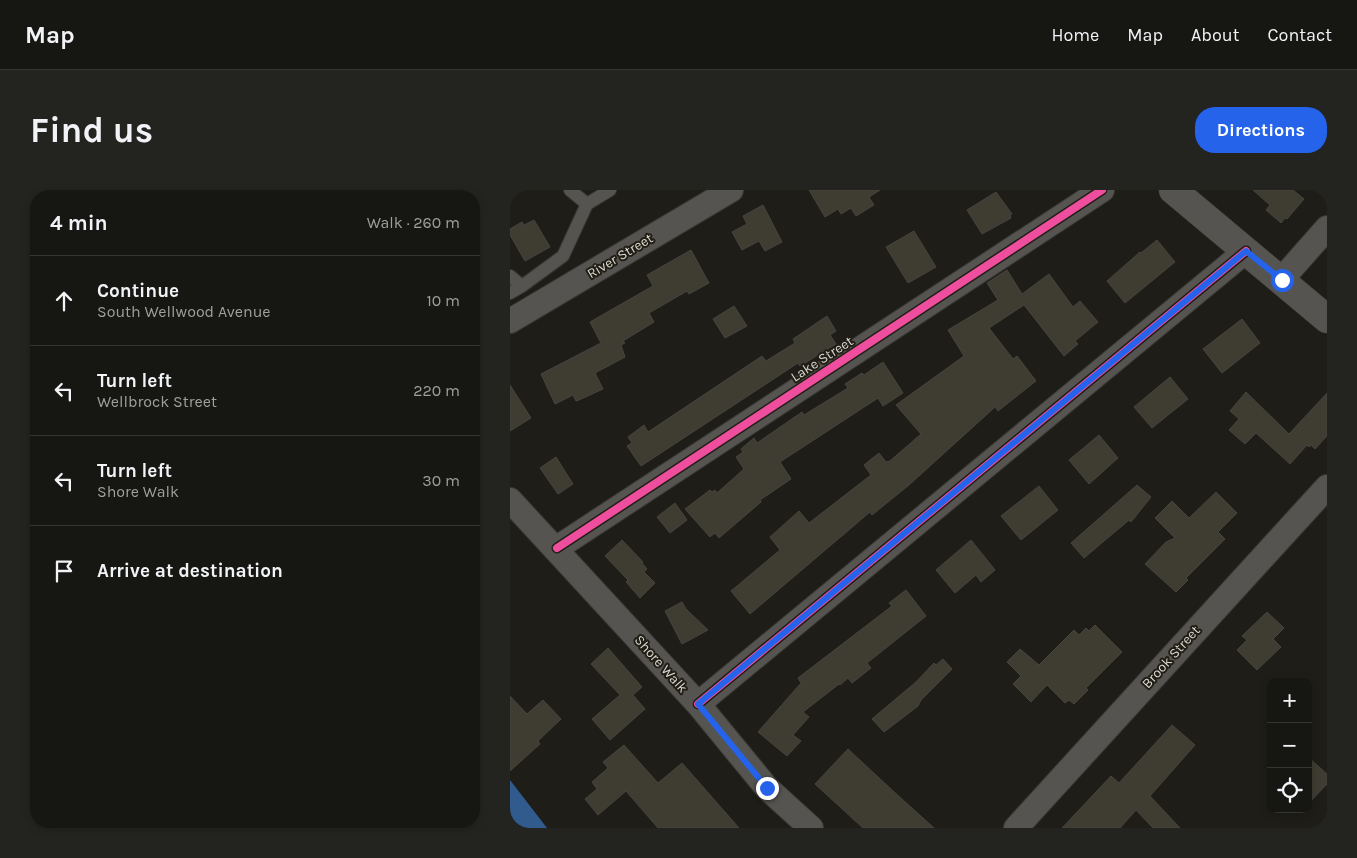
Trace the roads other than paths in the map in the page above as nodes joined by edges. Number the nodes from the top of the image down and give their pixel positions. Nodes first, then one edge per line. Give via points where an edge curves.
1 (570, 190) edge
2 (610, 190) edge
3 (731, 190) edge
4 (1102, 190) edge
5 (1173, 190) edge
6 (587, 204) junction
7 (1327, 228) edge
8 (1246, 251) junction
9 (510, 276) edge
10 (1282, 280) junction
11 (522, 286) junction
12 (510, 293) edge
13 (1327, 319) edge
14 (510, 321) edge
15 (1327, 487) edge
16 (510, 500) edge
17 (556, 548) junction
18 (698, 704) junction
19 (811, 828) edge
20 (1016, 828) edge

1 - 6 lane
2 - 6 lane
3 - 14 street, River Street
4 - 17 street, Lake Street
5 - 8 street
6 - 11 lane via 563,256
7 - 10 street
8 - 10 street
8 - 18 street
9 - 11 lane
10 - 13 street
11 - 12 lane
15 - 20 street, Brook Street
16 - 17 street, Shore Walk
17 - 18 street, Shore Walk
18 - 19 street, Shore Walk via 767,788

